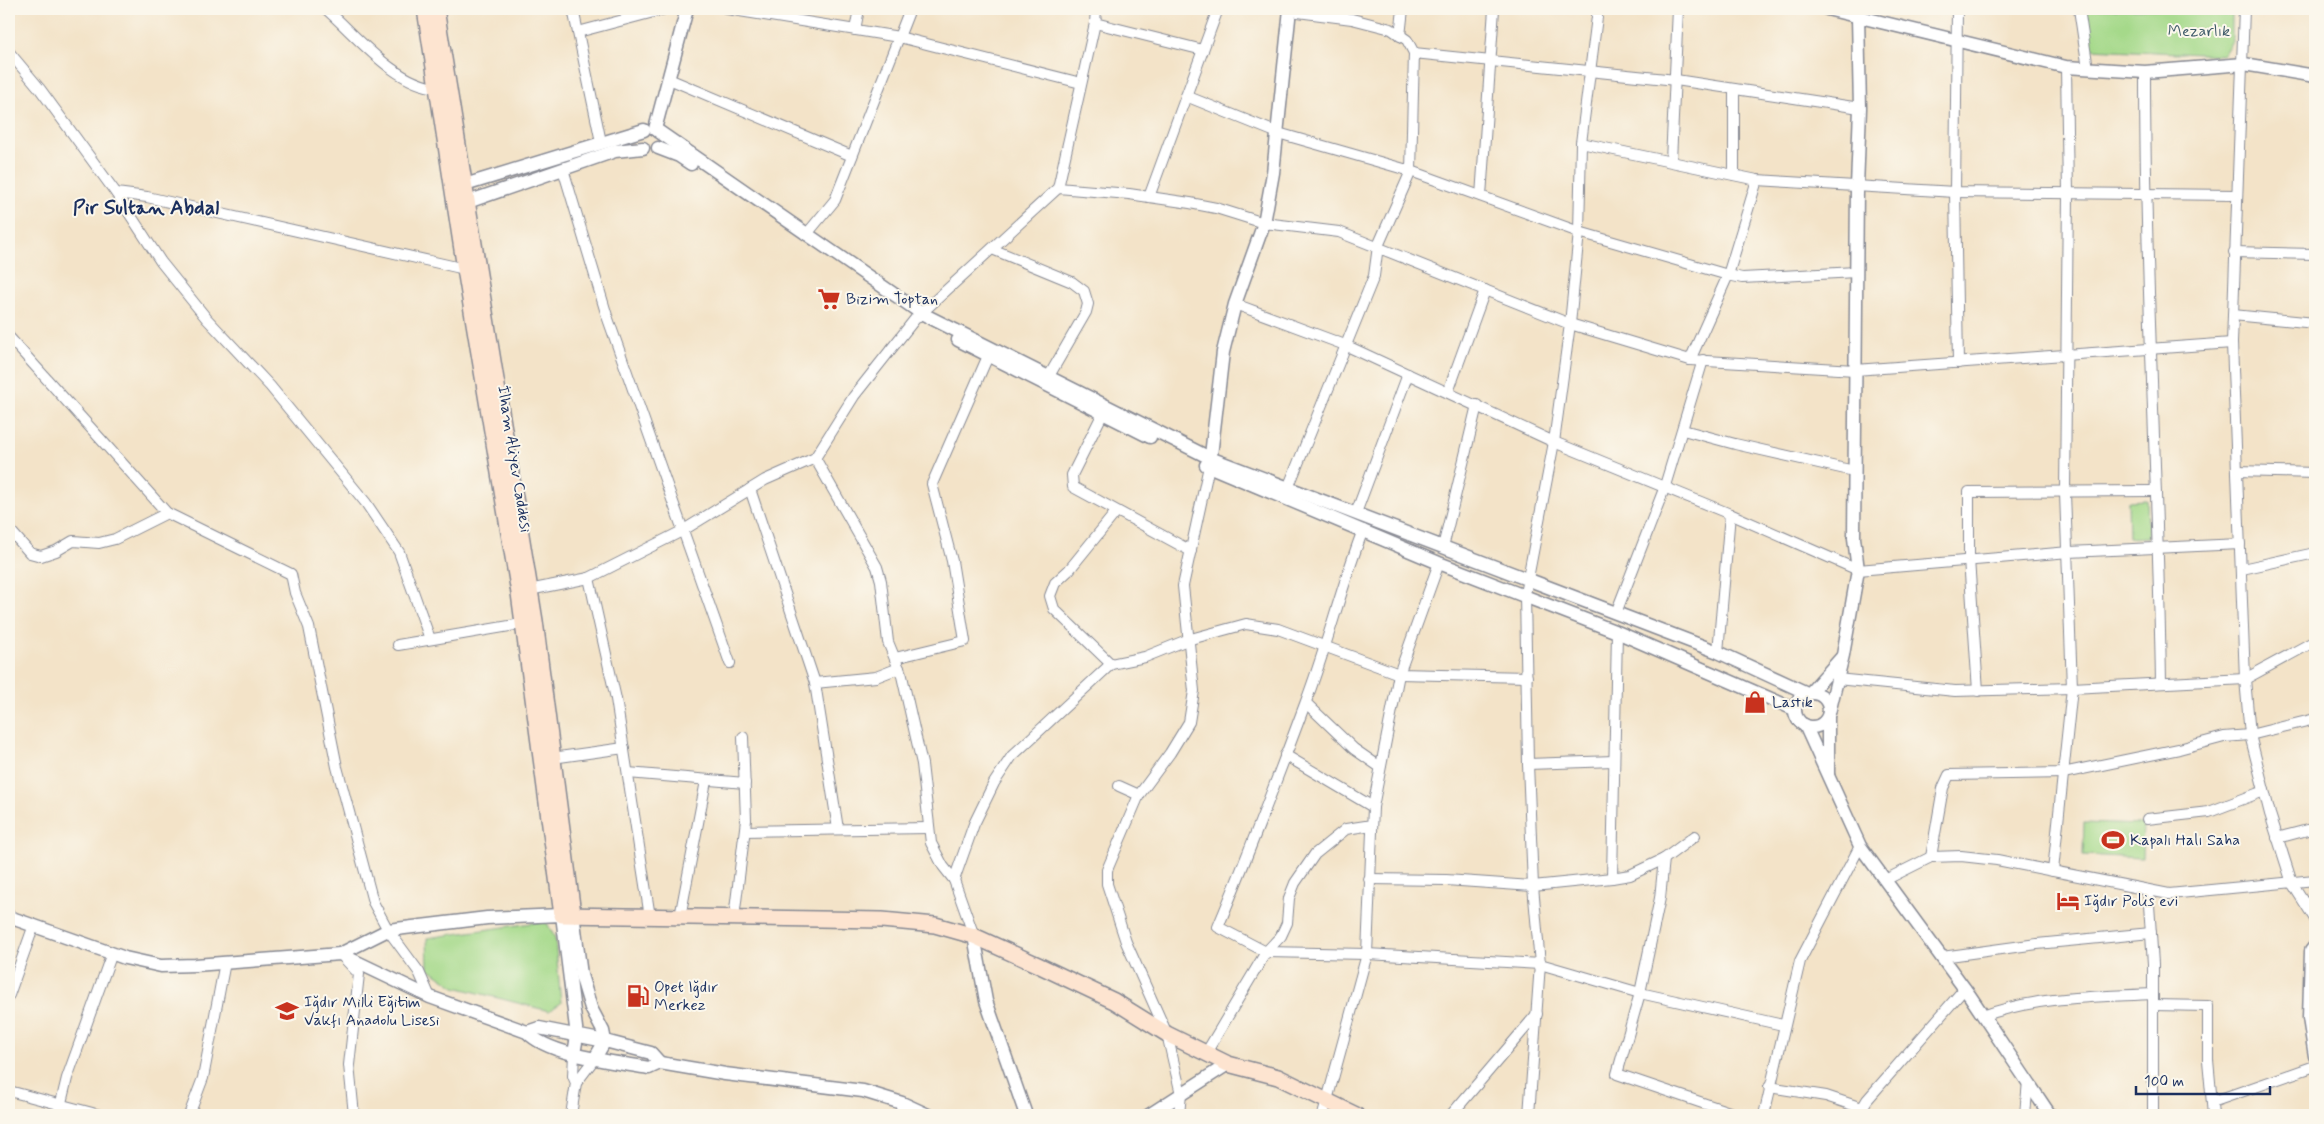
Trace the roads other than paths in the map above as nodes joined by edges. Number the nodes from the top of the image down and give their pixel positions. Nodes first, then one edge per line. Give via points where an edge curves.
1 (326, 9) edge
2 (425, 9) edge
3 (436, 9) edge
4 (573, 9) edge
5 (665, 9) edge
6 (687, 9) edge
7 (727, 9) edge
8 (859, 9) edge
9 (910, 9) edge
10 (1096, 9) edge
11 (1218, 9) edge
12 (1403, 9) edge
13 (1494, 9) edge
14 (1598, 9) edge
15 (1678, 9) edge
16 (1826, 9) edge
17 (1957, 9) edge
18 (2079, 9) edge
19 (2244, 9) edge
20 (1290, 10) edge
21 (776, 13) edge
22 (1858, 13) edge
23 (1095, 23) junction
24 (855, 30) junction
25 (578, 32) junction
26 (1400, 36) junction
27 (899, 37) junction
28 (1957, 41) junction
29 (1203, 50) junction
30 (9, 52) edge
31 (1414, 53) junction
32 (1491, 62) junction
33 (2244, 64) junction
34 (2066, 67) junction
35 (2088, 69) junction
36 (1591, 70) junction
37 (2145, 72) junction
38 (2315, 76) edge
39 (669, 79) junction
40 (1676, 80) junction
41 (1081, 84) junction
42 (438, 88) junction
43 (1734, 89) junction
44 (1186, 96) junction
45 (1860, 108) junction
46 (652, 130) junction
47 (1278, 133) junction
48 (601, 142) junction
49 (1581, 143) junction
50 (643, 148) junction
51 (658, 148) junction
52 (852, 156) junction
53 (1672, 161) junction
54 (563, 169) junction
55 (1411, 172) junction
56 (1734, 175) junction
57 (1757, 180) junction
58 (459, 187) junction
59 (1857, 187) junction
60 (1058, 188) junction
61 (1955, 192) junction
62 (116, 193) junction
63 (2145, 193) junction
64 (2068, 194) junction
65 (2236, 195) junction
66 (1481, 196) junction
67 (1150, 197) junction
68 (462, 204) junction
69 (1264, 223) junction
70 (1579, 232) junction
71 (806, 235) junction
72 (1378, 246) junction
73 (992, 248) junction
74 (2234, 252) junction
75 (2315, 254) edge
76 (465, 269) junction
77 (1856, 272) junction
78 (1728, 275) junction
79 (1485, 290) junction
80 (1236, 304) junction
81 (2233, 315) junction
82 (918, 316) junction
83 (2315, 323) edge
84 (1570, 324) junction
85 (9, 336) edge
86 (2232, 343) junction
87 (1345, 345) junction
88 (2150, 349) junction
89 (2067, 354) junction
90 (988, 356) junction
91 (1690, 360) junction
92 (1703, 360) junction
93 (1958, 363) junction
94 (1855, 370) junction
95 (1408, 374) junction
96 (1049, 376) junction
97 (1448, 392) junction
98 (1477, 405) junction
99 (1103, 413) junction
100 (1684, 430) junction
101 (1554, 442) junction
102 (815, 458) junction
103 (1210, 462) junction
104 (2237, 471) junction
105 (1854, 472) junction
106 (2315, 474) edge
107 (750, 489) junction
108 (1664, 489) junction
109 (2154, 491) junction
110 (1286, 492) junction
111 (2065, 493) junction
112 (1116, 512) junction
113 (1356, 512) junction
114 (166, 513) junction
115 (1730, 514) junction
116 (9, 529) edge
117 (1363, 530) junction
118 (682, 531) junction
119 (2240, 544) junction
120 (1443, 547) junction
121 (2159, 548) junction
122 (1191, 551) junction
123 (2068, 552) junction
124 (2315, 553) edge
125 (1969, 559) junction
126 (1440, 563) junction
127 (2242, 569) junction
128 (1858, 570) junction
129 (590, 578) junction
130 (1527, 580) junction
131 (525, 591) junction
132 (1525, 594) junction
133 (1616, 613) junction
134 (529, 623) junction
135 (1617, 632) junction
136 (430, 639) junction
137 (1187, 640) junction
138 (2315, 641) edge
139 (398, 645) dead end
140 (1325, 646) junction
141 (1718, 652) junction
142 (1843, 655) junction
143 (895, 658) junction
144 (730, 663) dead end
145 (1111, 664) junction
146 (899, 668) junction
147 (1399, 674) junction
148 (1527, 677) junction
149 (1837, 679) junction
150 (2245, 679) junction
151 (815, 683) junction
152 (2161, 683) junction
153 (2072, 688) junction
154 (1978, 691) junction
155 (1809, 693) junction
156 (1306, 703) junction
157 (1794, 709) junction
158 (1828, 716) junction
159 (2315, 719) edge
160 (1805, 725) junction
161 (2250, 735) junction
162 (743, 737) dead end
163 (624, 748) junction
164 (1285, 754) junction
165 (552, 758) junction
166 (1614, 761) junction
167 (1528, 764) junction
168 (1380, 767) junction
169 (628, 773) junction
170 (2063, 773) junction
171 (1828, 778) junction
172 (706, 781) junction
173 (745, 784) junction
174 (1119, 786) dead end
175 (2264, 791) junction
176 (1139, 796) junction
177 (1372, 808) junction
178 (2147, 819) dead end
179 (1372, 825) junction
180 (928, 828) junction
181 (2315, 828) edge
182 (838, 829) junction
183 (745, 831) junction
184 (1695, 836) dead end
185 (2277, 838) junction
186 (1860, 846) junction
187 (1932, 857) junction
188 (1664, 859) junction
189 (2053, 871) junction
190 (1612, 878) junction
191 (1369, 879) junction
192 (954, 880) junction
193 (1885, 880) junction
194 (2315, 880) edge
195 (2292, 883) junction
196 (1533, 886) junction
197 (2148, 890) junction
198 (568, 915) junction
199 (9, 917) edge
200 (650, 917) junction
201 (680, 918) junction
202 (734, 918) junction
203 (2315, 919) edge
204 (34, 926) junction
205 (388, 930) junction
206 (2151, 934) junction
207 (974, 936) junction
208 (2315, 946) edge
209 (1266, 952) junction
210 (112, 954) junction
211 (340, 954) junction
212 (1368, 954) junction
213 (1942, 957) junction
214 (225, 962) junction
215 (1540, 964) junction
216 (1965, 988) junction
217 (1640, 993) junction
218 (2153, 994) junction
219 (9, 995) edge
220 (430, 997) junction
221 (2153, 1005) junction
222 (1537, 1014) junction
223 (1983, 1016) junction
224 (1783, 1025) junction
225 (527, 1032) junction
226 (1167, 1034) junction
227 (576, 1036) junction
228 (605, 1041) junction
229 (1206, 1053) junction
230 (574, 1054) junction
231 (2315, 1056) edge
232 (595, 1058) junction
233 (660, 1064) junction
234 (1228, 1064) junction
235 (2315, 1066) edge
236 (2028, 1081) junction
237 (576, 1083) junction
238 (1770, 1087) junction
239 (9, 1091) edge
240 (1181, 1094) junction
241 (2212, 1102) junction
242 (1325, 1108) edge
243 (901, 1109) edge
244 (59, 1111) edge
245 (1860, 1112) edge
246 (100, 1115) edge
247 (189, 1115) edge
248 (354, 1115) edge
249 (571, 1115) edge
250 (928, 1115) edge
251 (1026, 1115) edge
252 (1149, 1115) edge
253 (1178, 1115) edge
254 (1356, 1115) edge
255 (1451, 1115) edge
256 (1529, 1115) edge
257 (1738, 1115) edge
258 (1764, 1115) edge
259 (2024, 1115) edge
260 (2050, 1115) edge
261 (2153, 1115) edge
262 (2213, 1115) edge

1 - 42 street via 395,70 420,86
2 - 42 main road, İlham Aliyev Caddesi
3 - 58 main road, İlham Aliyev Caddesi
4 - 25 street
5 - 25 street
6 - 39 street
7 - 21 street
8 - 24 street
9 - 27 street
10 - 23 street
11 - 29 street
12 - 26 street
13 - 32 street
14 - 36 street
15 - 40 street
16 - 22 street
17 - 28 street
18 - 35 street
19 - 33 street
20 - 26 street via 1352,19 1391,30
20 - 47 street
21 - 24 street
22 - 28 street
22 - 45 street
23 - 29 street
23 - 41 street
24 - 27 street
25 - 48 street
26 - 31 street
27 - 41 street
27 - 52 street
28 - 34 street
28 - 61 street
29 - 44 street
30 - 62 street
31 - 32 street
31 - 55 street
32 - 36 street
32 - 66 street
33 - 37 street
33 - 38 street
33 - 65 street
34 - 35 street
34 - 64 street
35 - 37 street
36 - 40 street
36 - 49 street
37 - 63 street
39 - 46 street
39 - 52 street
40 - 43 street
40 - 53 street
41 - 60 street
42 - 58 main road, İlham Aliyev Caddesi
43 - 45 street
43 - 56 street
44 - 47 street
44 - 67 street
45 - 59 street
46 - 48 street
46 - 50 street via 639,139
46 - 51 street via 662,138
46 - 71 street
47 - 55 street
47 - 69 street
48 - 58 street
49 - 53 street
49 - 70 street
50 - 51 street
50 - 54 street via 615,151
51 - 82 street via 679,156
52 - 71 street via 835,200
53 - 56 street
54 - 68 street
54 - 118 street via 607,316
55 - 66 street
55 - 72 street
56 - 57 street
57 - 59 street
57 - 78 street
58 - 68 main road, İlham Aliyev Caddesi
59 - 61 street
59 - 77 street
60 - 67 street
60 - 73 street
61 - 64 street
61 - 93 street
62 - 76 street via 147,197
62 - 136 street via 166,270 270,386 366,503 399,552
63 - 64 street
63 - 65 street
63 - 88 street
64 - 89 street
65 - 74 street
66 - 70 street
67 - 69 street via 1216,208
68 - 76 main road, İlham Aliyev Caddesi
68 - 131 main road, İlham Aliyev Caddesi
69 - 72 street via 1339,232
69 - 80 street
70 - 78 street
70 - 84 street
71 - 82 street
72 - 79 street
72 - 87 street via 1374,276
73 - 82 street
73 - 96 street via 1072,282 1084,291 1088,304 1086,312
74 - 75 street
74 - 81 street
76 - 131 main road, İlham Aliyev Caddesi
77 - 78 street via 1742,278
77 - 94 street
78 - 91 street
79 - 84 street
79 - 97 street
80 - 87 street
80 - 103 street via 1222,360
81 - 83 street
81 - 86 street
82 - 90 street
82 - 96 street
82 - 102 street via 854,396
84 - 91 street
84 - 101 street
85 - 114 street
86 - 88 street
86 - 104 street
87 - 95 street
87 - 110 street
88 - 89 street
88 - 109 street
89 - 93 street
89 - 111 street
90 - 99 street
90 - 143 street via 932,484 952,561 965,641
91 - 92 street
92 - 94 street
92 - 100 street
93 - 94 street
94 - 105 street
95 - 97 street
95 - 113 street
96 - 103 street
97 - 98 street
98 - 101 street
98 - 120 street
99 - 103 street
99 - 112 street via 1071,481 1073,487
100 - 105 street
100 - 108 street
101 - 108 street
101 - 130 street
102 - 107 street
102 - 143 street via 877,567 888,642
103 - 110 street
103 - 122 street
104 - 106 street
104 - 119 street
105 - 128 street via 1854,538
107 - 118 street
107 - 151 street
108 - 115 street
108 - 133 street
109 - 111 street
109 - 121 street
110 - 113 street
110 - 117 street
111 - 123 street
111 - 125 street via 1969,492
112 - 122 street
112 - 145 street via 1055,583 1050,596 1054,609
113 - 120 street
114 - 116 street via 115,540 99,543 72,541 41,556 30,553
114 - 205 street via 291,574 308,627 337,767 373,902
115 - 128 street
115 - 141 street
117 - 126 street
117 - 140 street
118 - 129 street
118 - 144 street
119 - 121 street
119 - 127 street
120 - 130 street
121 - 123 street
121 - 152 street
122 - 137 street via 1183,586
123 - 125 street
123 - 153 street
124 - 127 street
125 - 128 street
125 - 154 street
126 - 132 street
126 - 147 street
127 - 150 street
128 - 142 street
129 - 131 street
129 - 163 street
130 - 132 street
130 - 133 street
131 - 134 main road, İlham Aliyev Caddesi
132 - 135 street
132 - 148 street
133 - 141 street
134 - 136 street
134 - 165 main road, İlham Aliyev Caddesi
134 - 198 main road, İlham Aliyev Caddesi
135 - 157 street
135 - 166 street
136 - 139 street
137 - 140 street via 1254,624 1278,628
137 - 145 street via 1145,657
137 - 176 street via 1194,691 1188,722
138 - 150 street
140 - 147 street
140 - 156 street
141 - 155 street
142 - 149 street
142 - 155 street
143 - 146 street
145 - 192 street via 1012,756 994,783 974,824
146 - 151 street via 876,678
146 - 180 street via 922,764
147 - 148 street
147 - 168 street
148 - 167 street
149 - 154 street
149 - 158 street
150 - 152 street
150 - 161 street
151 - 182 street
152 - 153 street
153 - 154 street
153 - 170 street
155 - 157 street via 1798,699
155 - 158 street via 1824,698 1829,707
156 - 164 street
156 - 168 street via 1354,749
157 - 160 street via 1797,718
158 - 160 street via 1815,727
158 - 171 street
159 - 161 street
160 - 171 street
161 - 170 street
161 - 175 street
162 - 173 street
163 - 165 street
163 - 169 street
164 - 177 street
164 - 209 street via 1263,818 1218,927
165 - 198 main road, İlham Aliyev Caddesi
166 - 167 street
166 - 190 street
167 - 196 street
168 - 177 street
169 - 172 street
169 - 200 street
170 - 187 street via 1949,775 1943,788
170 - 189 street
171 - 186 street
172 - 173 street
172 - 201 street
173 - 183 street
174 - 176 street
175 - 178 street via 2209,812
175 - 185 street
176 - 226 street via 1108,870 1107,884 1126,942
177 - 179 street
179 - 191 street
179 - 209 street via 1346,829 1315,854 1292,890 1281,936
180 - 182 street
180 - 192 street via 931,843
181 - 185 street
182 - 183 street
183 - 202 street
184 - 188 street
185 - 195 street
186 - 193 street
186 - 224 street via 1800,961
187 - 189 street via 1997,860
187 - 193 street
188 - 190 street via 1630,875
188 - 217 street via 1660,898
189 - 197 street
190 - 196 street
191 - 196 street
191 - 212 street
192 - 207 street
193 - 213 street
194 - 195 street
195 - 197 street via 2169,894
195 - 203 street
196 - 215 street
197 - 206 street
198 - 200 main road
198 - 205 street via 486,918
198 - 227 street
198 - 228 street via 581,975
199 - 204 street
200 - 201 main road
201 - 202 main road
202 - 207 main road via 882,920 936,926
204 - 210 street
204 - 219 street
205 - 211 street
205 - 220 street via 418,972
206 - 213 street via 2037,944
206 - 218 street
207 - 226 main road via 1114,1000
207 - 251 street via 986,1001
208 - 231 street via 2312,951 2309,1018
209 - 212 street
209 - 229 street
210 - 214 street via 161,966
210 - 244 street via 67,1078
211 - 214 street
211 - 220 street
211 - 248 street via 359,974 349,1065
212 - 215 street
212 - 242 street
213 - 216 street
214 - 247 street via 203,1078
215 - 217 street
215 - 222 street
216 - 223 street
216 - 245 street
217 - 224 street
217 - 257 street via 1617,1074
218 - 221 street
218 - 223 street via 2069,998 2002,1009
220 - 225 street
221 - 241 street via 2208,1006
221 - 261 street
222 - 255 street
222 - 256 street
223 - 236 street
224 - 238 street
225 - 227 street via 538,1028
225 - 230 street via 536,1042
226 - 229 main road
226 - 240 street
227 - 228 street
227 - 230 street
228 - 232 street
228 - 233 street via 651,1053
229 - 234 main road
230 - 232 street
230 - 237 street via 573,1076
232 - 233 street via 649,1068
232 - 237 street
233 - 243 street via 863,1091
234 - 240 street
234 - 242 main road via 1278,1077
235 - 241 street
236 - 259 street
236 - 260 street
237 - 249 street
238 - 245 street via 1826,1096
238 - 258 street
239 - 244 street
240 - 252 street
240 - 253 street
241 - 262 street
242 - 254 main road
243 - 250 street
244 - 246 street

